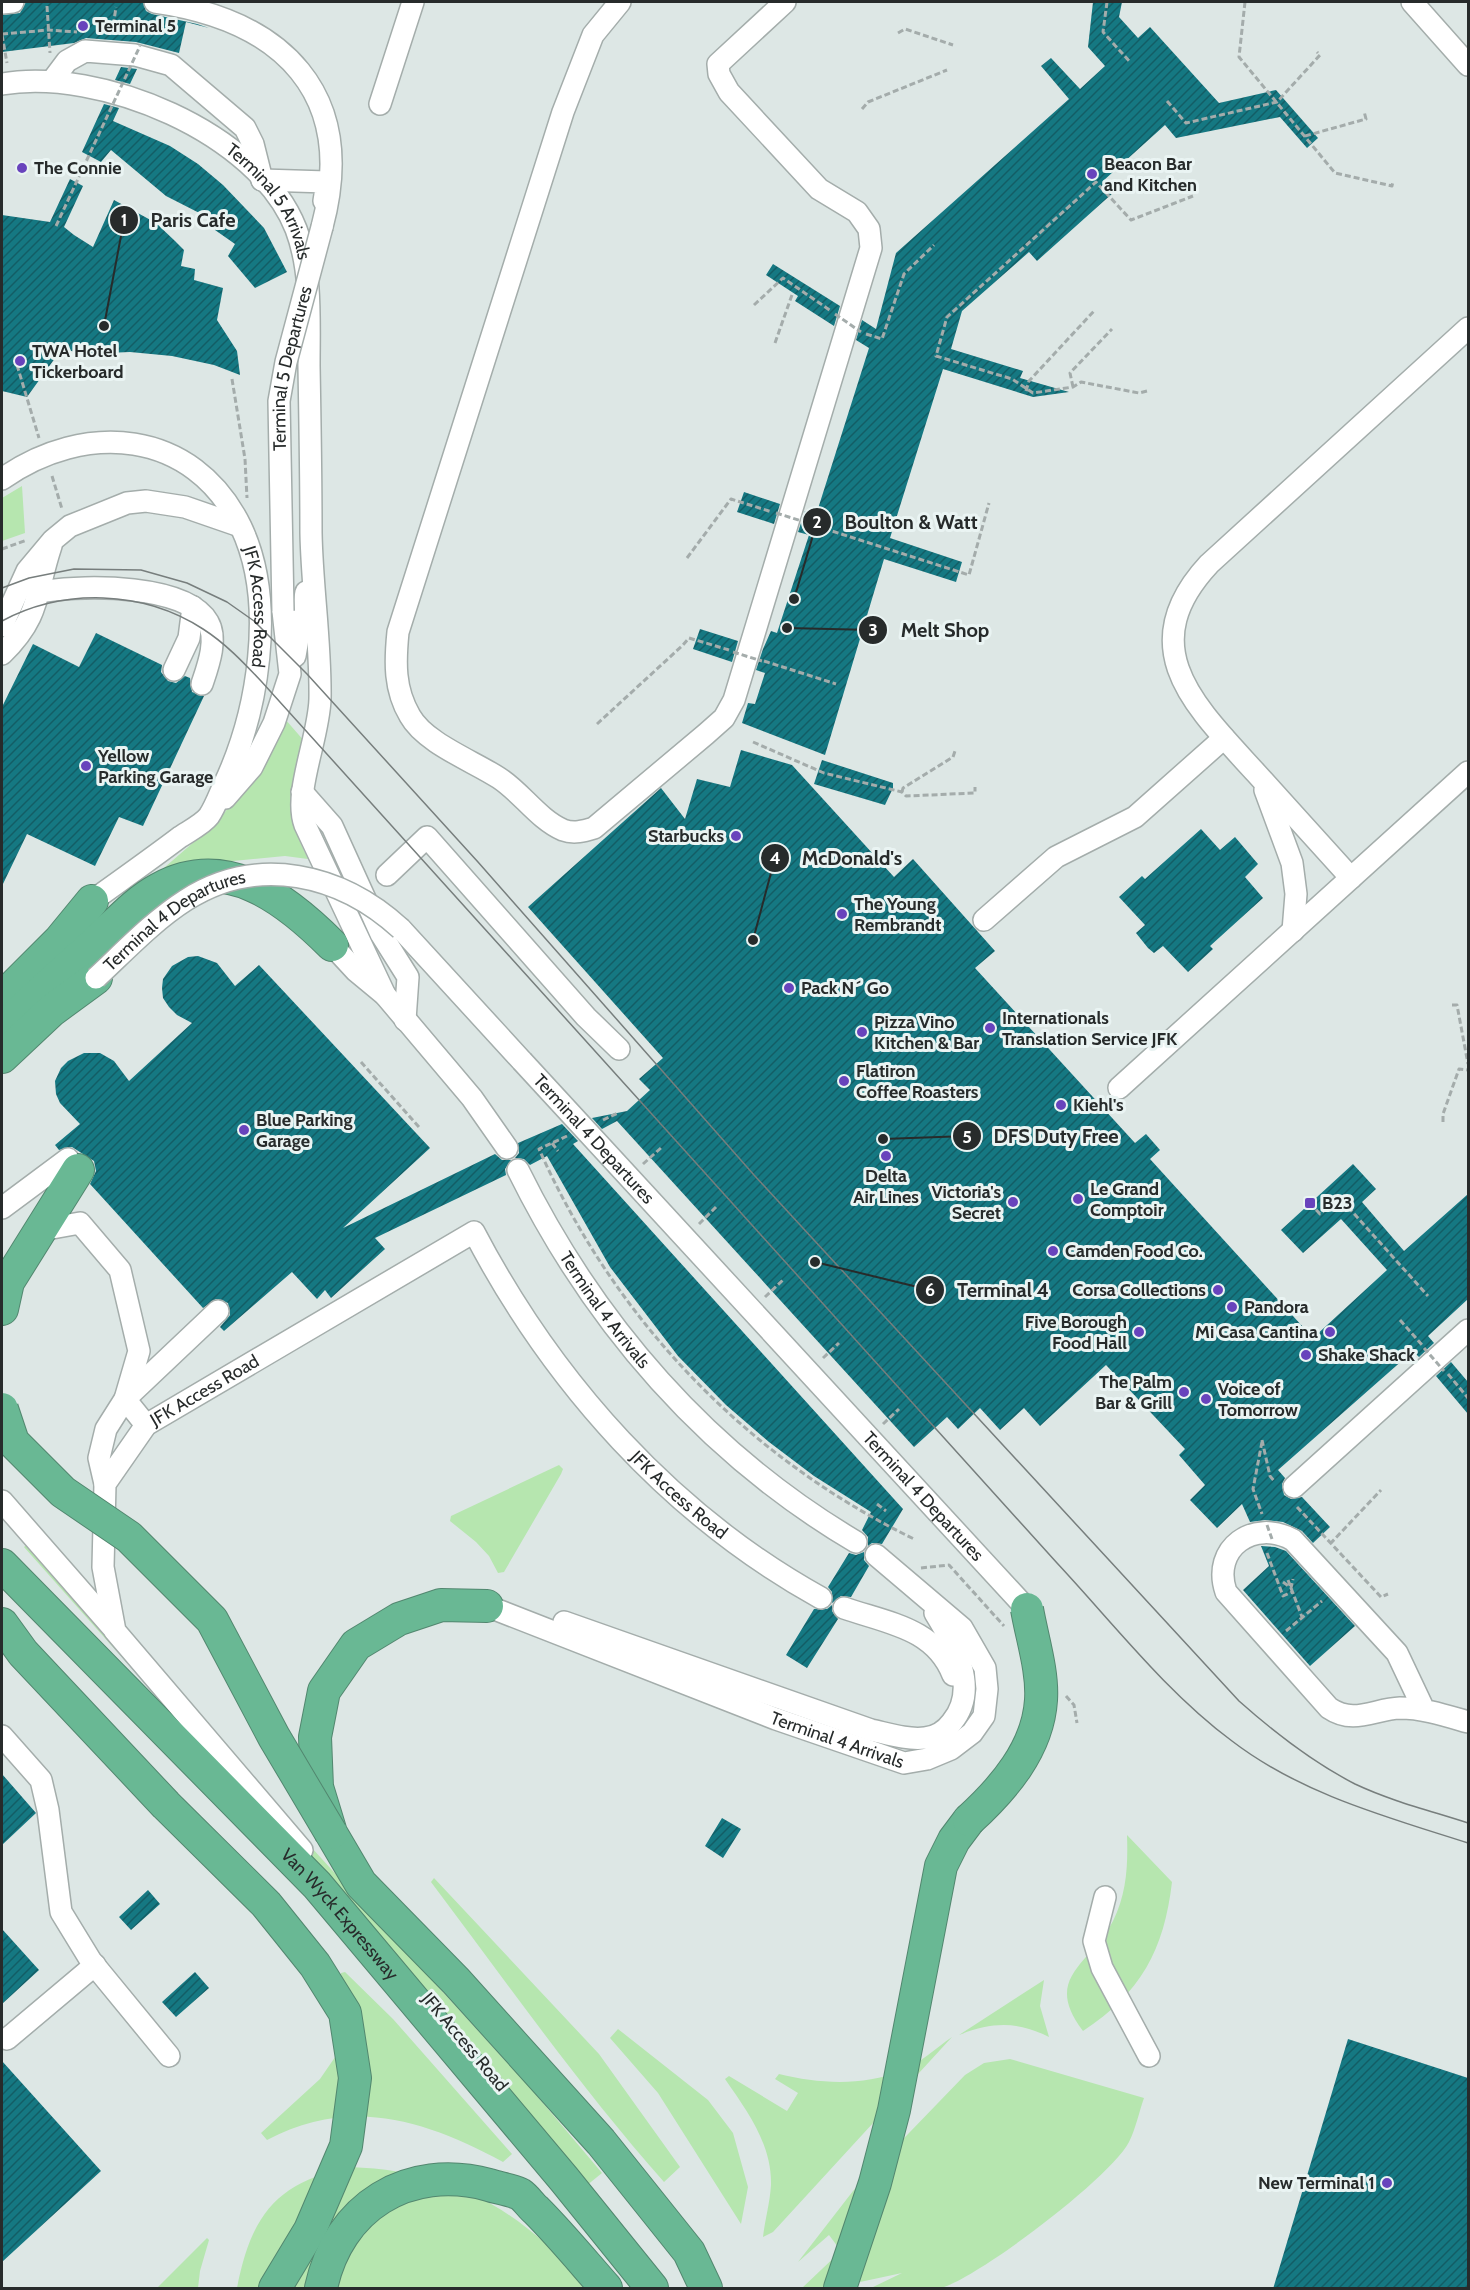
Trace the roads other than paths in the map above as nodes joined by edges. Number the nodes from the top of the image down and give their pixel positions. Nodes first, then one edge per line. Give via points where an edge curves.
1 (13, 2) edge
2 (155, 2) edge
3 (412, 2) edge
4 (620, 2) edge
5 (785, 2) edge
6 (1412, 2) edge
7 (2, 3) edge
8 (1468, 65) edge
9 (52, 81) junction
10 (6, 84) edge
11 (380, 104) dead end
12 (262, 180) junction
13 (305, 271) junction
14 (1468, 328) edge
15 (2, 479) edge
16 (240, 526) junction
17 (311, 537) junction
18 (44, 539) junction
19 (47, 591) dead end
20 (193, 607) junction
21 (2, 626) edge
22 (2, 654) edge
23 (174, 670) dead end
24 (290, 674) junction
25 (202, 684) dead end
26 (1224, 738) junction
27 (1468, 772) edge
28 (1261, 778) junction
29 (302, 792) junction
30 (209, 817) junction
31 (387, 875) dead end
32 (1351, 878) junction
33 (92, 901) joint
34 (984, 920) dead end
35 (1293, 931) junction
36 (332, 945) joint
37 (96, 978) joint
38 (385, 995) junction
39 (2, 998) edge
40 (405, 1020) junction
41 (2, 1029) edge
42 (619, 1049) dead end
43 (2, 1057) edge
44 (1119, 1088) dead end
45 (507, 1148) dead end
46 (73, 1165) joint
47 (518, 1170) dead end
48 (2, 1208) edge
49 (41, 1230) junction
50 (2, 1309) edge
51 (218, 1311) dead end
52 (1468, 1330) edge
53 (125, 1399) junction
54 (2, 1409) edge
55 (146, 1425) junction
56 (105, 1484) junction
57 (1294, 1487) dead end
58 (2, 1501) edge
59 (855, 1542) dead end
60 (876, 1555) dead end
61 (2, 1565) edge
62 (924, 1595) junction
63 (821, 1598) dead end
64 (487, 1606) junction
65 (844, 1608) dead end
66 (1027, 1609) joint
67 (2, 1624) edge
68 (115, 1631) junction
69 (1424, 1710) junction
70 (958, 1714) junction
71 (1468, 1722) edge
72 (2, 1736) edge
73 (332, 1833) junction
74 (1105, 1897) dead end
75 (94, 1965) junction
76 (7, 2039) dead end
77 (169, 2056) dead end
78 (1149, 2056) dead end
79 (554, 2168) junction
80 (689, 2252) junction
81 (275, 2289) edge
82 (321, 2289) edge
83 (606, 2289) edge
84 (652, 2289) edge
85 (706, 2289) edge
86 (717, 2289) edge
87 (840, 2289) edge

1 - 7 street
2 - 24 street, Terminal 5 Departures, bridge via 230,21 275,45 309,83 328,129 331,193 285,362 279,401 283,611
3 - 11 street
4 - 5 street via 593,35 563,112 398,632 395,663 398,689 416,724 432,738 501,779 550,822 566,831 582,832 594,828 706,734 724,718 734,700 871,248 866,222 815,184 729,92 719,74 718,64
6 - 8 street
9 - 10 street, Terminal 5 Arrivals
9 - 12 street, Terminal 5 Arrivals via 106,89 161,108 215,140
9 - 12 street via 78,53 111,51 161,61 181,70 245,128
12 - 13 street, Terminal 5 Arrivals via 291,217
12 - 13 street via 327,182
13 - 17 street, Terminal 5 Arrivals
14 - 26 street via 1209,564 1190,588 1175,629 1177,669 1188,693
15 - 16 street, JFK Access Road via 45,455 88,443 109,441 156,449 206,478
16 - 18 street via 185,507 146,501 127,503
16 - 30 street, JFK Access Road via 255,585 261,636 259,659 237,757
17 - 24 street via 302,622
17 - 29 street via 320,698 316,737
18 - 21 street
18 - 22 street via 32,615 21,635
19 - 20 street via 83,586 122,587
20 - 23 street via 189,638
20 - 25 street via 210,624 212,638
24 - 30 street, Terminal 5 Departures via 274,723 252,767
26 - 28 street
26 - 34 street via 1135,817 1056,857
27 - 32 street
28 - 32 street
28 - 35 street via 1292,863 1296,894
29 - 38 street via 305,825
29 - 40 street via 332,826 381,934 408,977
30 - 33 street, JFK Access Road
31 - 42 street via 428,837 586,1017
32 - 35 street
33 - 39 highway via 60,940
35 - 44 street
36 - 38 street
36 - 41 highway via 290,905 263,890 233,879 202,877 174,882 148,896
37 - 43 highway via 51,1011
37 - 66 street, Terminal 4 Departures, bridge via 185,900 230,881 279,874 310,878 340,887 369,903 416,945
38 - 40 street
40 - 45 street via 472,1098
46 - 48 street
46 - 49 highway
47 - 59 street, Terminal 4 Arrivals via 582,1283 660,1382 751,1469
49 - 50 highway via 8,1282
49 - 53 street via 80,1223 120,1270 139,1351
51 - 53 street
52 - 57 street
53 - 55 street
53 - 56 street via 106,1429 99,1458
54 - 73 highway, bridge via 13,1442 63,1492 129,1537 212,1620 274,1737
55 - 56 street, JFK Access Road
55 - 63 street, JFK Access Road via 474,1232 542,1345 625,1445 685,1502 747,1552
56 - 68 street, JFK Access Road via 103,1567
58 - 68 street
60 - 62 street, Terminal 4 Arrivals
61 - 79 highway, Van Wyck Expressway via 317,1885
62 - 64 street, Terminal 4 Arrivals via 962,1628 985,1668 984,1716 972,1733 951,1749 904,1763 776,1719
62 - 70 street via 952,1641 966,1684
64 - 70 street via 565,1622 871,1730 905,1738 927,1738 945,1730
64 - 73 highway via 441,1605 399,1619 356,1645 327,1685 315,1737 317,1787
65 - 70 street via 924,1636 937,1647 957,1686
66 - 87 highway, bridge via 1041,1700 1036,1727 1021,1760 1000,1789 969,1820 941,1866 894,2110
67 - 81 highway via 23,1653 266,1904 315,1965 345,2013 355,2078 346,2146 310,2230
68 - 79 street, JFK Access Road via 513,2099
69 - 69 street via 1400,1708 1357,1717 1336,1713 1321,1701 1226,1592 1223,1571 1230,1551 1238,1542 1260,1532 1293,1540 1397,1653
69 - 71 street
72 - 75 street via 41,1780 61,1912
73 - 80 highway, Van Wyck Expressway via 361,1884 601,2142
74 - 78 street via 1094,1941 1102,1968
75 - 76 street
75 - 77 street
79 - 84 highway, Van Wyck Expressway
80 - 85 highway, Van Wyck Expressway
80 - 86 highway
82 - 83 highway via 336,2244 370,2204 394,2190 422,2182 462,2181 520,2194

